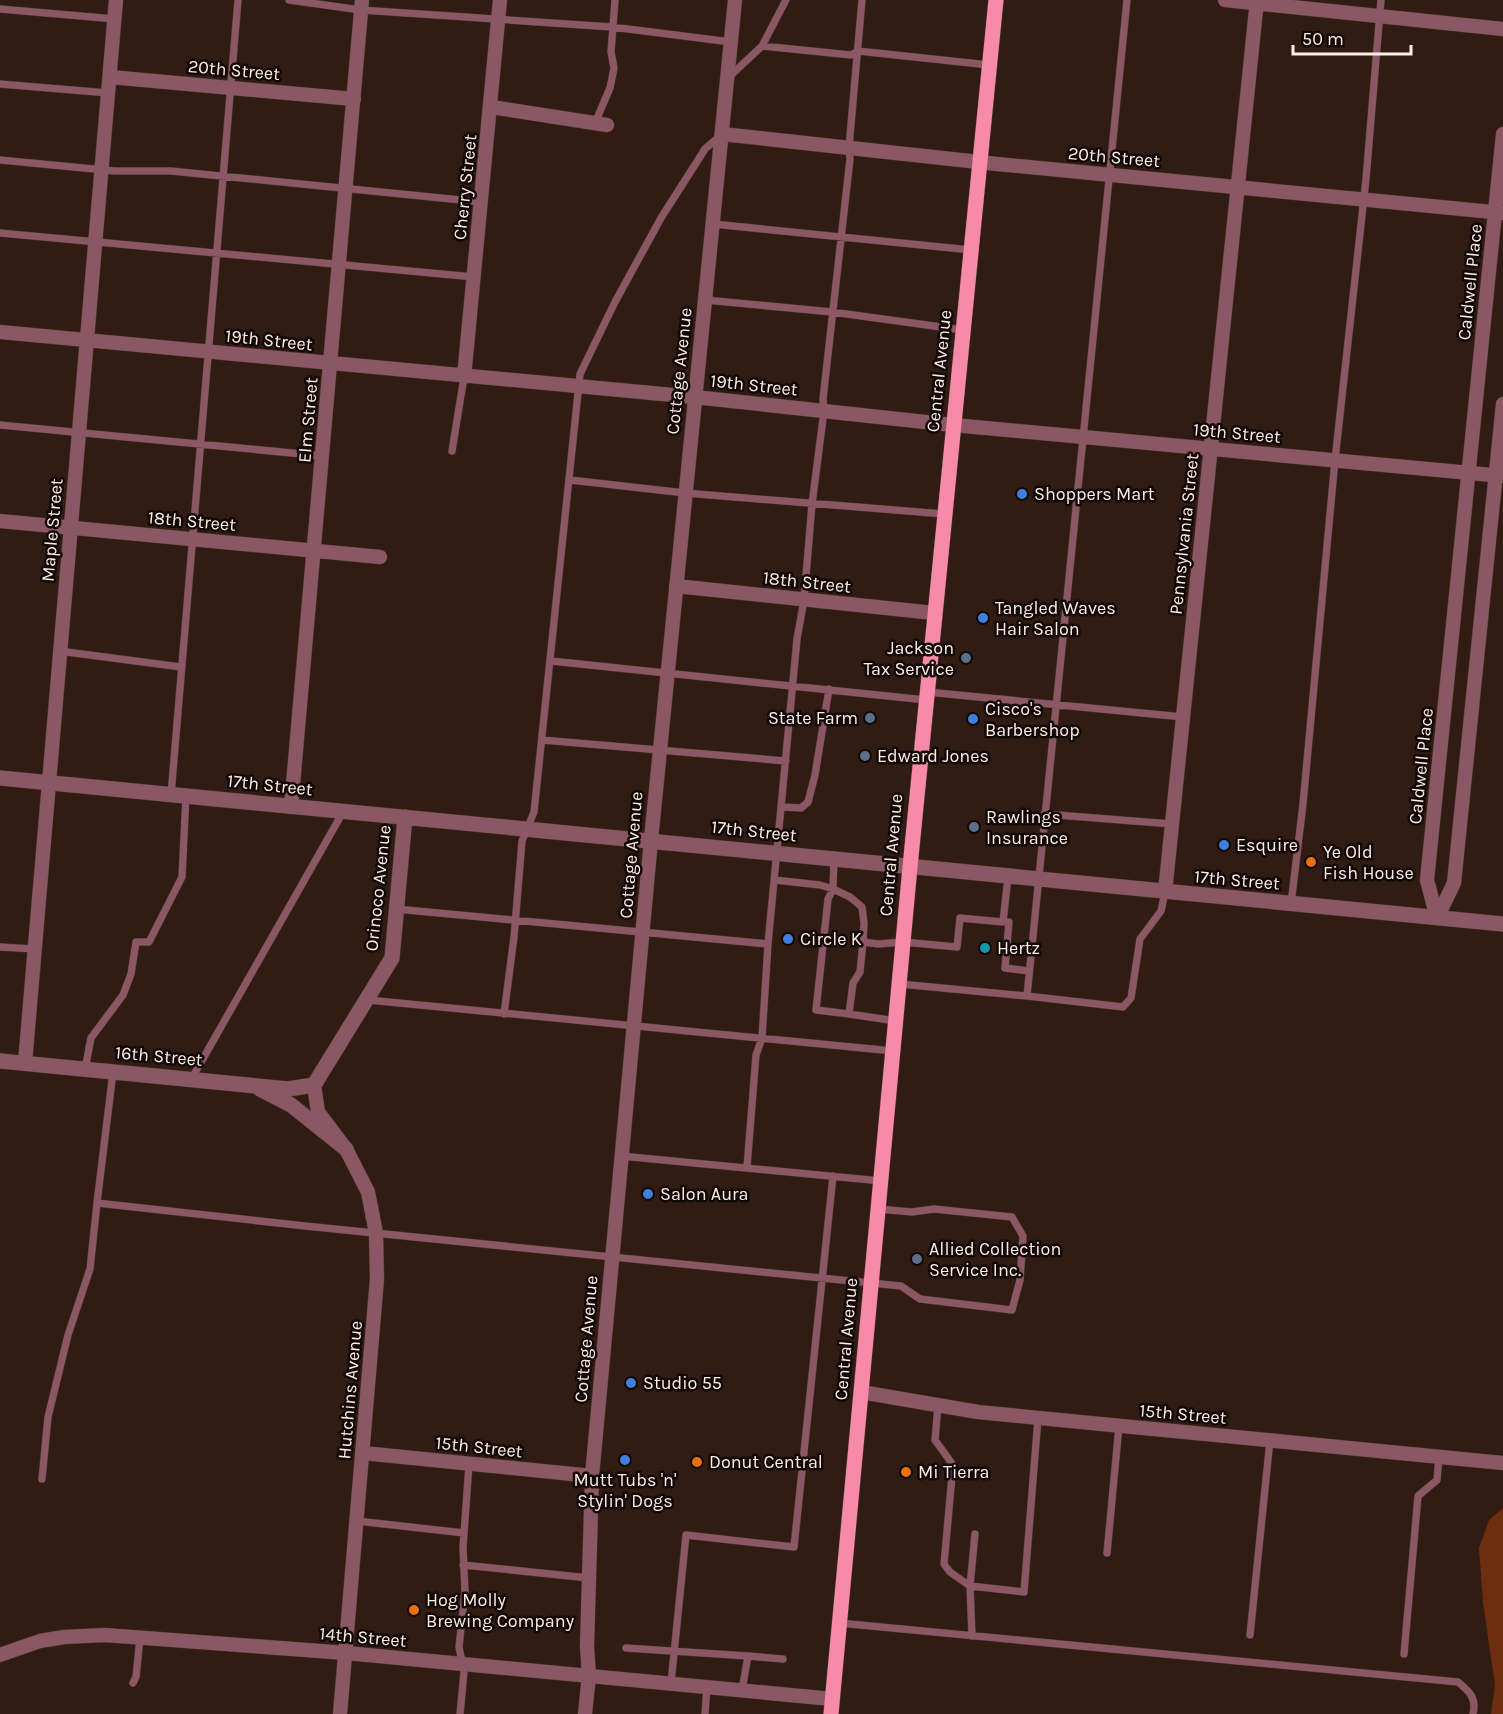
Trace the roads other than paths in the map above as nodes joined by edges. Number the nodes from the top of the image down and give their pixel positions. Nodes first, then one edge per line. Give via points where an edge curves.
1 (116, 0) edge
2 (238, 0) edge
3 (289, 0) edge
4 (500, 0) edge
5 (615, 0) edge
6 (735, 0) edge
7 (786, 0) edge
8 (862, 0) edge
9 (996, 0) edge
10 (1127, 0) edge
11 (1225, 0) edge
12 (1381, 0) edge
13 (1257, 2) edge
14 (362, 5) edge
15 (0, 9) edge
16 (1379, 16) junction
17 (115, 19) junction
18 (498, 20) junction
19 (612, 27) junction
20 (1503, 29) edge
21 (731, 42) junction
22 (762, 46) junction
23 (858, 51) junction
24 (989, 65) junction
25 (110, 77) junction
26 (728, 78) junction
27 (0, 84) edge
28 (230, 88) junction
29 (108, 93) junction
30 (354, 99) junction
31 (491, 107) junction
32 (601, 124) joint
33 (722, 134) junction
34 (1503, 134) edge
35 (849, 147) junction
36 (0, 160) edge
37 (980, 162) junction
38 (102, 170) junction
39 (1109, 174) junction
40 (224, 176) junction
41 (1238, 186) junction
42 (346, 189) junction
43 (1363, 199) junction
44 (482, 202) junction
45 (1499, 212) edge
46 (713, 224) junction
47 (0, 233) edge
48 (841, 238) junction
49 (95, 243) junction
50 (971, 250) junction
51 (216, 254) junction
52 (340, 266) junction
53 (474, 277) junction
54 (705, 300) junction
55 (832, 312) junction
56 (963, 330) junction
57 (0, 332) edge
58 (87, 341) junction
59 (208, 352) junction
60 (331, 364) junction
61 (464, 376) junction
62 (580, 387) junction
63 (694, 397) junction
64 (1503, 404) edge
65 (824, 411) junction
66 (0, 425) edge
67 (953, 425) junction
68 (79, 433) junction
69 (1082, 437) junction
70 (200, 444) junction
71 (1211, 448) junction
72 (452, 451) dead end
73 (323, 456) junction
74 (1335, 460) junction
75 (1469, 472) junction
76 (1499, 475) edge
77 (570, 480) junction
78 (685, 493) junction
79 (812, 504) junction
80 (944, 514) junction
81 (0, 521) edge
82 (70, 528) junction
83 (191, 539) junction
84 (315, 550) junction
85 (380, 556) dead end
86 (676, 586) junction
87 (804, 600) junction
88 (934, 613) junction
89 (59, 651) junction
90 (551, 661) junction
91 (181, 668) junction
92 (667, 673) junction
93 (794, 685) junction
94 (830, 689) junction
95 (926, 696) junction
96 (1055, 706) junction
97 (1183, 717) junction
98 (542, 740) junction
99 (660, 749) junction
100 (786, 761) junction
101 (0, 778) edge
102 (48, 783) junction
103 (179, 796) junction
104 (291, 807) junction
105 (783, 807) junction
106 (343, 812) junction
107 (1044, 814) junction
108 (405, 817) junction
109 (1172, 824) junction
110 (528, 829) junction
111 (651, 840) junction
112 (778, 854) junction
113 (834, 859) junction
114 (910, 867) junction
115 (1008, 877) junction
116 (775, 880) junction
117 (1037, 880) junction
118 (833, 888) junction
119 (1165, 892) junction
120 (1291, 904) junction
121 (396, 909) junction
122 (1437, 918) junction
123 (516, 921) junction
124 (1004, 922) junction
125 (1503, 924) edge
126 (642, 932) junction
127 (863, 942) junction
128 (903, 942) junction
129 (768, 944) junction
130 (0, 947) edge
131 (34, 949) junction
132 (1029, 971) junction
133 (899, 984) junction
134 (1027, 996) junction
135 (368, 1000) junction
136 (504, 1014) junction
137 (849, 1014) junction
138 (896, 1021) junction
139 (633, 1026) junction
140 (762, 1038) junction
141 (893, 1051) junction
142 (0, 1061) edge
143 (25, 1063) junction
144 (85, 1069) junction
145 (113, 1072) junction
146 (192, 1079) junction
147 (252, 1085) junction
148 (314, 1085) junction
149 (346, 1149) junction
150 (621, 1156) junction
151 (747, 1167) junction
152 (833, 1176) junction
153 (880, 1180) junction
154 (97, 1203) junction
155 (878, 1209) junction
156 (376, 1233) junction
157 (612, 1256) junction
158 (822, 1278) junction
159 (871, 1283) junction
160 (861, 1392) junction
161 (938, 1405) junction
162 (1038, 1418) junction
163 (1119, 1425) junction
164 (1270, 1440) junction
165 (363, 1453) junction
166 (1439, 1456) junction
167 (1503, 1463) edge
168 (469, 1464) junction
169 (592, 1476) junction
170 (42, 1479) dead end
171 (357, 1521) junction
172 (464, 1533) junction
173 (975, 1534) dead end
174 (1107, 1553) dead end
175 (464, 1565) junction
176 (589, 1578) junction
177 (970, 1586) junction
178 (839, 1623) junction
179 (1250, 1635) dead end
180 (972, 1636) junction
181 (140, 1638) junction
182 (626, 1648) dead end
183 (675, 1651) junction
184 (346, 1653) junction
185 (1404, 1654) dead end
186 (0, 1655) edge
187 (748, 1656) junction
188 (783, 1659) dead end
189 (462, 1663) junction
190 (589, 1675) junction
191 (133, 1683) dead end
192 (671, 1683) junction
193 (707, 1686) junction
194 (742, 1690) junction
195 (832, 1706) edge
196 (340, 1714) edge
197 (460, 1714) edge
198 (585, 1714) edge
199 (705, 1714) edge
200 (1473, 1714) edge

1 - 17 street, Maple Street
2 - 28 lane
3 - 14 lane
4 - 18 street, Cherry Street
5 - 19 lane
6 - 21 street, Cottage Avenue
7 - 22 lane
8 - 23 lane
9 - 24 main road, Central Avenue
10 - 39 lane
11 - 13 street
12 - 16 lane
13 - 16 street
13 - 41 street, Pennsylvania Street
14 - 18 lane
14 - 30 street, Elm Street
15 - 17 lane
16 - 20 street
16 - 43 lane
17 - 25 street, Maple Street
18 - 19 lane
18 - 31 street, Cherry Street
19 - 21 lane
19 - 32 lane via 614,68
21 - 26 street, Cottage Avenue
22 - 23 lane via 851,55
22 - 26 lane
23 - 24 lane
23 - 35 lane
24 - 37 main road, Central Avenue
25 - 28 street, 20th Street
25 - 29 street, Maple Street
26 - 33 street, Cottage Avenue
27 - 29 lane
28 - 30 street, 20th Street
28 - 40 lane
29 - 38 street, Maple Street
30 - 42 street, Elm Street
31 - 32 street
31 - 44 street, Cherry Street
33 - 35 street, 20th Street
33 - 46 street, Cottage Avenue
33 - 62 lane via 705,149 661,218 580,374
34 - 45 street, Caldwell Place
35 - 37 street, 20th Street
35 - 48 lane
36 - 38 lane
37 - 39 street, 20th Street
37 - 50 main road, Central Avenue
38 - 40 lane
38 - 49 street, Maple Street
39 - 41 street, 20th Street
39 - 69 lane
40 - 42 lane
40 - 51 lane
41 - 43 street, 20th Street
41 - 71 street, Pennsylvania Street
42 - 44 lane
42 - 52 street, Elm Street
43 - 45 street, 20th Street
43 - 74 lane
44 - 53 street, Cherry Street
45 - 75 street, Caldwell Place
46 - 48 lane
46 - 54 street, Cottage Avenue
47 - 49 lane
48 - 50 lane
48 - 55 lane
49 - 51 lane
49 - 58 street, Maple Street
50 - 56 main road, Central Avenue
51 - 52 lane
51 - 59 lane
52 - 53 lane
52 - 60 street, Elm Street
53 - 61 street, Cherry Street
54 - 55 lane
54 - 63 street, Cottage Avenue
55 - 56 lane
55 - 65 lane
56 - 67 main road, Central Avenue
57 - 58 street, 19th Street
58 - 59 street, 19th Street
58 - 68 street, Maple Street
59 - 60 street, 19th Street
59 - 70 lane
60 - 61 street, 19th Street
60 - 73 street, Elm Street
61 - 62 street, 19th Street
61 - 72 lane
62 - 63 street, 19th Street
62 - 77 lane
63 - 65 street, 19th Street
63 - 78 street, Cottage Avenue
64 - 76 street
65 - 67 street, 19th Street
65 - 79 lane
66 - 68 lane
67 - 69 street, 19th Street
67 - 80 main road, Central Avenue
68 - 70 lane
68 - 82 street, Maple Street
69 - 71 street, 19th Street
69 - 96 lane
70 - 73 lane
70 - 83 lane
71 - 74 street, 19th Street
71 - 97 street, Pennsylvania Street
73 - 84 street, Elm Street
74 - 75 street, 19th Street
74 - 120 lane
75 - 76 street, 19th Street
75 - 122 street, Caldwell Place via 1427,880
76 - 122 street via 1454,882
77 - 78 lane
77 - 90 lane
78 - 79 lane
78 - 86 street, Cottage Avenue
79 - 80 lane
79 - 87 lane
80 - 88 main road, Central Avenue
81 - 82 street, 18th Street
82 - 83 street, 18th Street
82 - 89 street, Maple Street
83 - 84 street, 18th Street
83 - 91 lane
84 - 85 street, 18th Street
84 - 104 street, Elm Street
86 - 87 street, 18th Street
86 - 92 street, Cottage Avenue
87 - 88 street, 18th Street
87 - 93 lane
88 - 95 main road, Central Avenue
89 - 91 lane
89 - 102 street, Maple Street
90 - 92 lane
90 - 98 lane
91 - 103 lane
92 - 93 lane
92 - 99 street, Cottage Avenue
93 - 94 lane
93 - 100 lane
94 - 95 lane
94 - 105 lane via 808,802 801,808
95 - 96 lane
95 - 114 main road, Central Avenue
96 - 97 lane
96 - 107 lane
97 - 109 street, Pennsylvania Street
98 - 99 lane
98 - 110 lane via 534,812
99 - 100 lane
99 - 111 street, Cottage Avenue
100 - 105 lane
101 - 102 street, 17th Street
102 - 103 street, 17th Street
102 - 131 street, Maple Street
103 - 104 street, 17th Street
103 - 144 lane via 182,877 148,942 136,942 123,995 91,1038
104 - 106 street, 17th Street
105 - 112 lane
106 - 108 street, 17th Street
106 - 146 lane
107 - 109 lane
107 - 117 lane
108 - 110 street, 17th Street
108 - 121 street, Orinoco Avenue
109 - 119 street, Pennsylvania Street
110 - 111 street, 17th Street
110 - 123 lane via 522,841
111 - 112 street, 17th Street
111 - 126 street, Cottage Avenue
112 - 113 street, 17th Street
112 - 116 lane
113 - 114 street, 17th Street
113 - 118 lane
114 - 115 street, 17th Street
114 - 128 main road, Central Avenue
115 - 117 street, 17th Street
115 - 124 lane
116 - 118 lane
116 - 129 lane
117 - 119 street, 17th Street
117 - 132 lane
118 - 127 lane via 862,907
118 - 137 lane via 828,899 816,1010
119 - 120 street, 17th Street
119 - 134 lane via 1161,911 1140,939 1131,998 1124,1007
120 - 122 street, 17th Street
121 - 123 lane
121 - 135 street, Orinoco Avenue via 392,958
122 - 125 street, 17th Street
123 - 126 lane
123 - 136 lane
124 - 128 lane via 960,918 957,946
124 - 132 lane via 1009,922 1005,968
126 - 129 lane
126 - 139 street, Cottage Avenue
127 - 128 lane
127 - 137 lane
128 - 133 main road, Central Avenue
129 - 140 lane
130 - 131 lane
131 - 143 street, Maple Street
132 - 134 lane
133 - 134 lane
133 - 138 main road, Central Avenue
135 - 136 lane
135 - 148 street, Orinoco Avenue
136 - 139 lane
137 - 138 lane
138 - 141 main road, Central Avenue
139 - 140 lane
139 - 150 street, Cottage Avenue
140 - 141 lane
140 - 151 lane via 756,1055
141 - 153 main road, Central Avenue
142 - 143 street, 16th Street
143 - 144 street, 16th Street
144 - 145 street, 16th Street
145 - 146 street, 16th Street
145 - 154 lane
146 - 147 street, 16th Street
147 - 148 street, 16th Street via 288,1089
147 - 149 street via 291,1105
148 - 149 street, Hutchins Avenue via 318,1112
149 - 156 street, Hutchins Avenue via 368,1192
150 - 151 lane
150 - 157 street, Cottage Avenue
151 - 152 lane
152 - 153 lane
152 - 158 lane
153 - 155 main road, Central Avenue
154 - 156 lane
154 - 170 lane via 90,1269 68,1335 48,1417
155 - 159 main road, Central Avenue
155 - 159 lane via 934,1209 1012,1217 1023,1236 1020,1280 1012,1310 920,1299 901,1286
156 - 157 lane
156 - 165 street, Hutchins Avenue via 377,1279
157 - 158 lane
157 - 169 street, Cottage Avenue
158 - 159 lane
158 - 183 lane via 794,1546 686,1535
159 - 160 main road, Central Avenue
160 - 161 street, 15th Street
160 - 178 main road, Central Avenue
161 - 162 street, 15th Street
161 - 177 lane via 935,1440 953,1465 944,1564
162 - 163 street, 15th Street
162 - 177 lane via 1024,1592
163 - 164 street, 15th Street
163 - 174 lane
164 - 166 street, 15th Street
164 - 179 lane
165 - 168 street, 15th Street
165 - 171 street, Hutchins Avenue
166 - 167 street, 15th Street
166 - 185 lane via 1437,1480 1418,1496
168 - 169 street, 15th Street
168 - 172 lane
169 - 176 street, Cottage Avenue
171 - 172 lane
171 - 184 street, Hutchins Avenue
172 - 175 lane
173 - 177 lane
175 - 176 lane
175 - 189 lane via 459,1647
176 - 190 street, Cottage Avenue
177 - 180 lane
178 - 180 lane
178 - 195 main road, Central Avenue
180 - 200 lane via 1458,1682 1471,1692
181 - 184 street, 14th Street
181 - 186 street, 14th Street via 64,1637
181 - 191 lane
182 - 183 lane
183 - 187 lane
183 - 192 lane
184 - 189 street, 14th Street
184 - 196 street, Hutchins Avenue
187 - 188 lane
187 - 194 lane
189 - 190 street, 14th Street
189 - 197 lane
190 - 192 street, 14th Street
190 - 198 street, Cottage Avenue
192 - 193 street, 14th Street
193 - 194 street, 14th Street
193 - 199 lane
194 - 195 street, 14th Street

